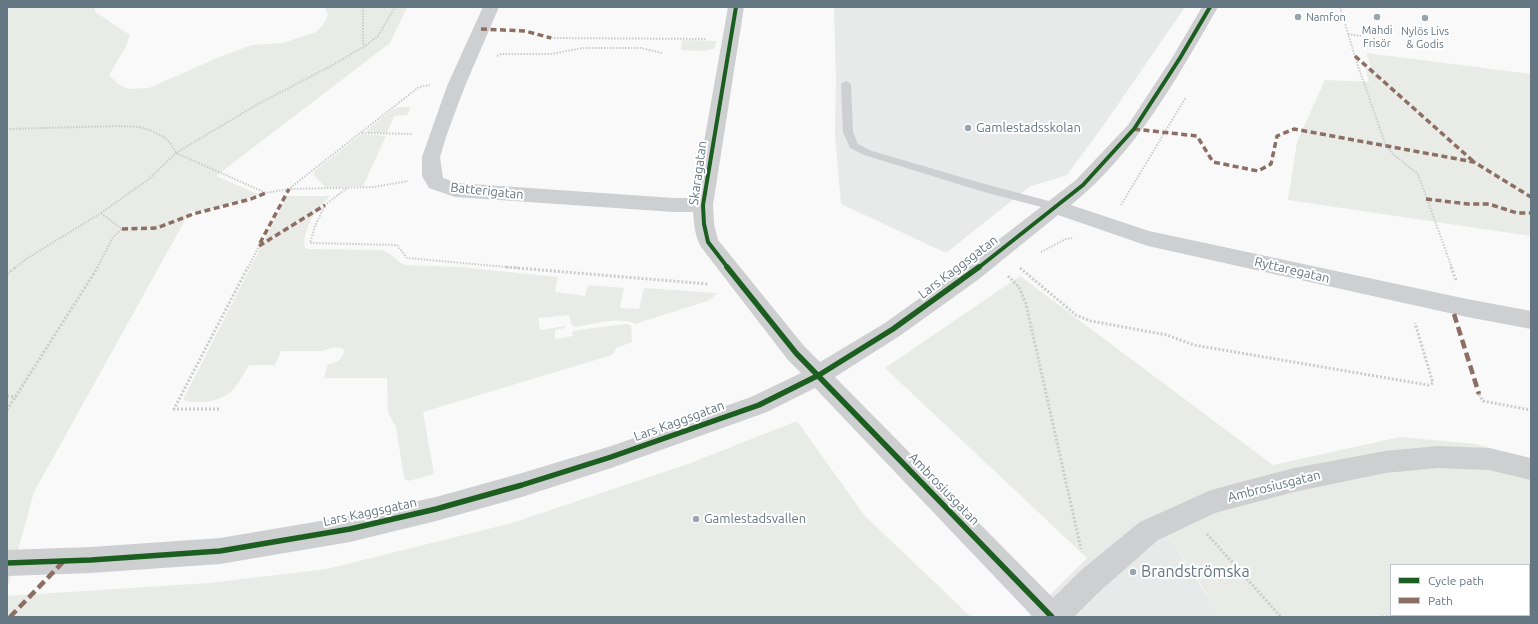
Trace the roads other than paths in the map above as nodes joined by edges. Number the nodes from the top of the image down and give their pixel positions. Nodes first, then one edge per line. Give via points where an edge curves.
1 (491, 7) edge
2 (736, 7) edge
3 (1210, 7) edge
4 (846, 84) dead end
5 (703, 205) junction
6 (1056, 207) junction
7 (1531, 320) edge
8 (819, 375) junction
9 (1531, 469) edge
10 (7, 563) edge
11 (1053, 617) edge

1 - 5 street, Batterigatan via 438,134 431,157 432,176 436,183 455,190
2 - 5 street, Skaragatan
3 - 6 street, Lars Kaggsgatan via 1134,130 1083,184
4 - 6 lane via 848,132 854,146 868,153
5 - 8 street, Skaragatan via 708,242 796,353
6 - 7 street, Ryttaregatan via 1148,238
6 - 8 street, Lars Kaggsgatan via 971,273 893,328
8 - 10 street, Lars Kaggsgatan via 759,405 611,457 464,501 381,521 220,551
8 - 11 street, Ambrosiusgatan
9 - 11 street, Ambrosiusgatan via 1489,459 1438,457 1385,462 1294,480 1211,502 1149,531 1089,582

